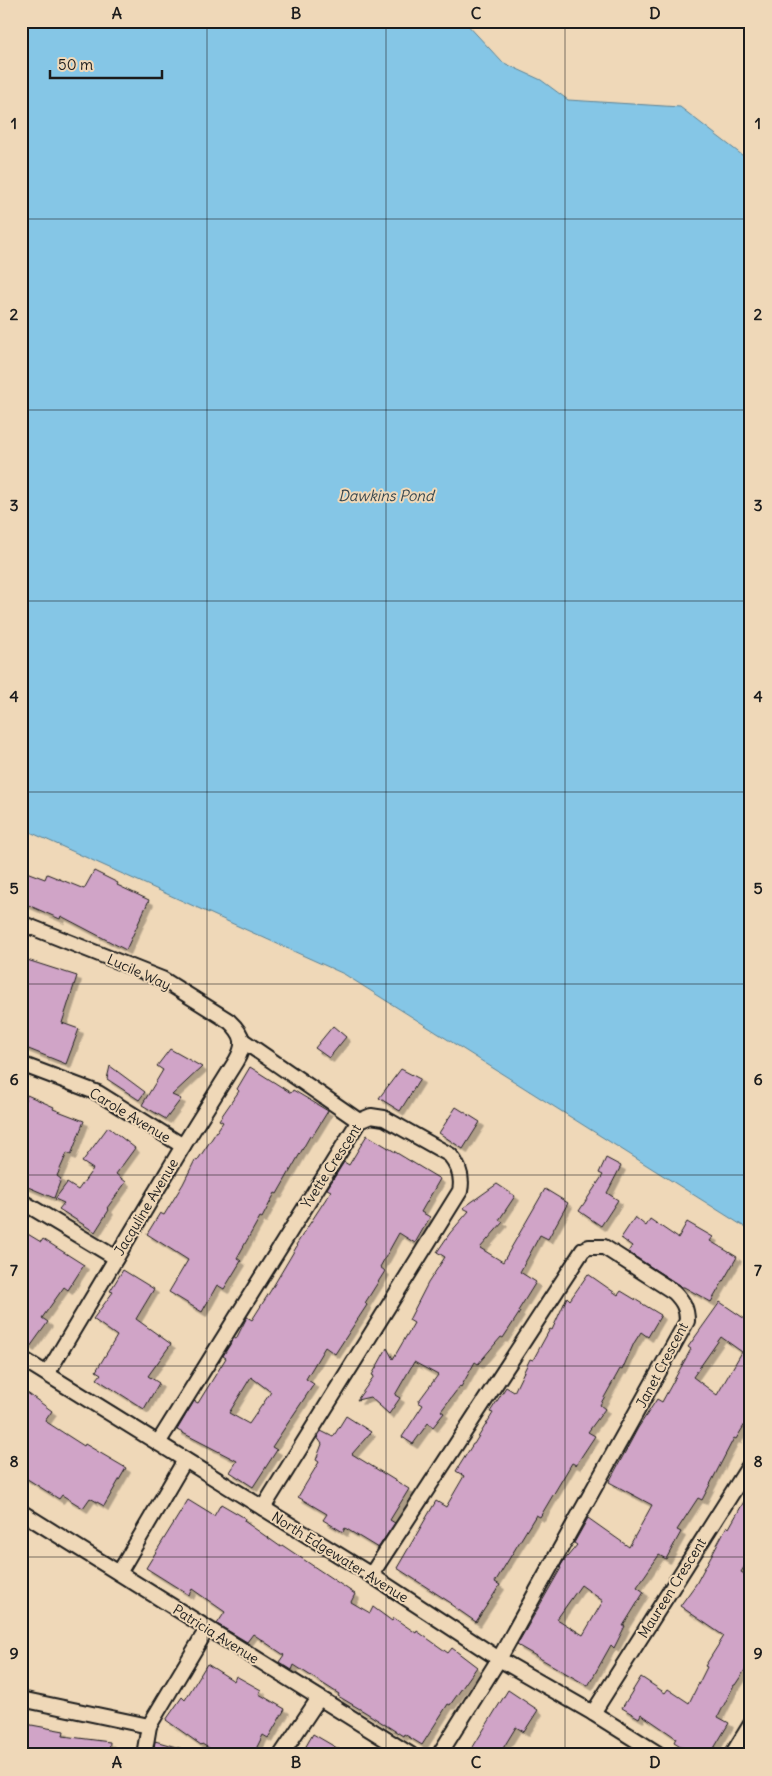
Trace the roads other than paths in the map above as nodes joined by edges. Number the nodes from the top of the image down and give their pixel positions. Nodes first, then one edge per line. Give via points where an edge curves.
1 (21, 923) edge
2 (242, 1040) junction
3 (21, 1064) edge
4 (359, 1121) junction
5 (182, 1146) junction
6 (21, 1201) edge
7 (116, 1258) junction
8 (21, 1358) edge
9 (47, 1374) junction
10 (158, 1443) junction
11 (185, 1460) junction
12 (751, 1464) edge
13 (263, 1508) junction
14 (21, 1512) edge
15 (118, 1573) junction
16 (371, 1575) junction
17 (207, 1628) junction
18 (499, 1659) junction
19 (319, 1698) junction
20 (21, 1699) edge
21 (593, 1713) junction
22 (751, 1724) edge
23 (149, 1726) junction
24 (144, 1755) edge
25 (281, 1755) edge
26 (411, 1755) edge
27 (439, 1755) edge
28 (660, 1755) edge
29 (732, 1755) edge

1 - 2 street, Lucile Way via 162,980 229,1021
2 - 4 street, Lucile Way
2 - 5 street, Jacquline Avenue via 242,1052
3 - 5 street, Carole Avenue via 98,1093
4 - 10 street, Yvette Crescent
4 - 13 street, Yvette Crescent via 371,1116 384,1118 450,1155 460,1173 460,1191
5 - 7 street, Jacquline Avenue
6 - 7 street
7 - 9 street, Jacquline Avenue
8 - 9 street, North Edgewater Avenue
9 - 10 street, North Edgewater Avenue
10 - 11 street, North Edgewater Avenue
11 - 13 street, North Edgewater Avenue
11 - 15 street
12 - 21 street, Maureen Crescent
13 - 16 street, North Edgewater Avenue
14 - 15 street, Patricia Avenue
15 - 17 street, Patricia Avenue
16 - 18 street, North Edgewater Avenue
16 - 18 street, Janet Crescent via 583,1250 604,1247 674,1292 685,1305 687,1321
17 - 19 street, Patricia Avenue
17 - 23 street
18 - 21 street, North Edgewater Avenue
18 - 27 street, Janet Crescent
19 - 25 street
19 - 26 street, Patricia Avenue
20 - 23 street
21 - 28 street, North Edgewater Avenue
22 - 29 street
23 - 24 street

